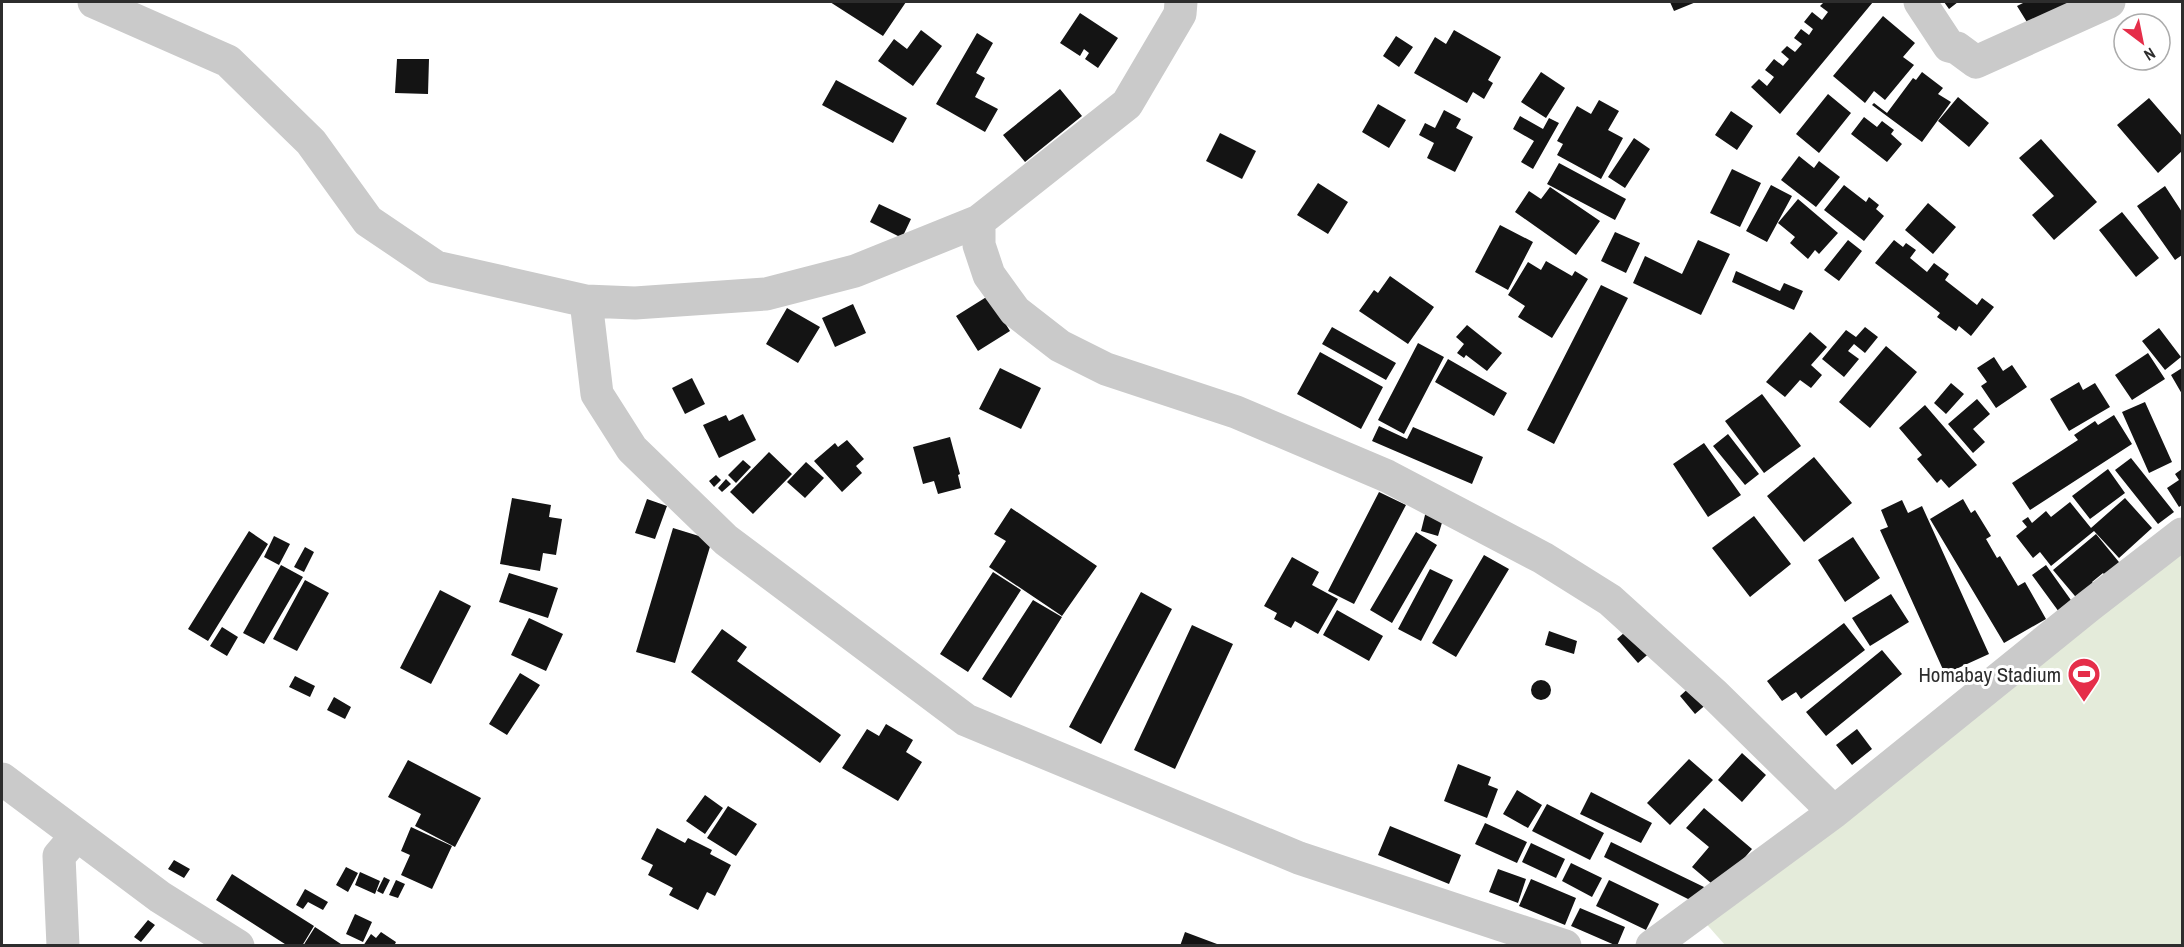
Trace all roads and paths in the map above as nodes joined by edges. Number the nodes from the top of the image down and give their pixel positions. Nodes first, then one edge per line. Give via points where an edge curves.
1 (93, 2) edge
2 (1181, 2) edge
3 (1920, 2) edge
4 (2109, 2) edge
5 (979, 221) junction
6 (586, 302) junction
7 (2182, 534) edge
8 (2, 779) edge
9 (1834, 812) junction
10 (77, 835) junction
11 (63, 945) edge
12 (238, 945) edge
13 (1565, 945) edge
14 (1652, 945) edge

1 - 6 street via 228,61 311,142 368,221 436,267
2 - 5 street via 1180,14 1127,104
3 - 4 street via 1948,46 1976,62
5 - 6 street via 855,271 766,294 635,303
5 - 9 street via 979,245 989,275 1015,311 1060,346 1106,369 1236,412 1387,476 1543,558 1610,600
6 - 13 street via 597,394 632,449 726,540 966,720 1299,858
7 - 9 street
8 - 10 street
9 - 14 street
10 - 11 street via 59,856
10 - 12 street via 160,897

